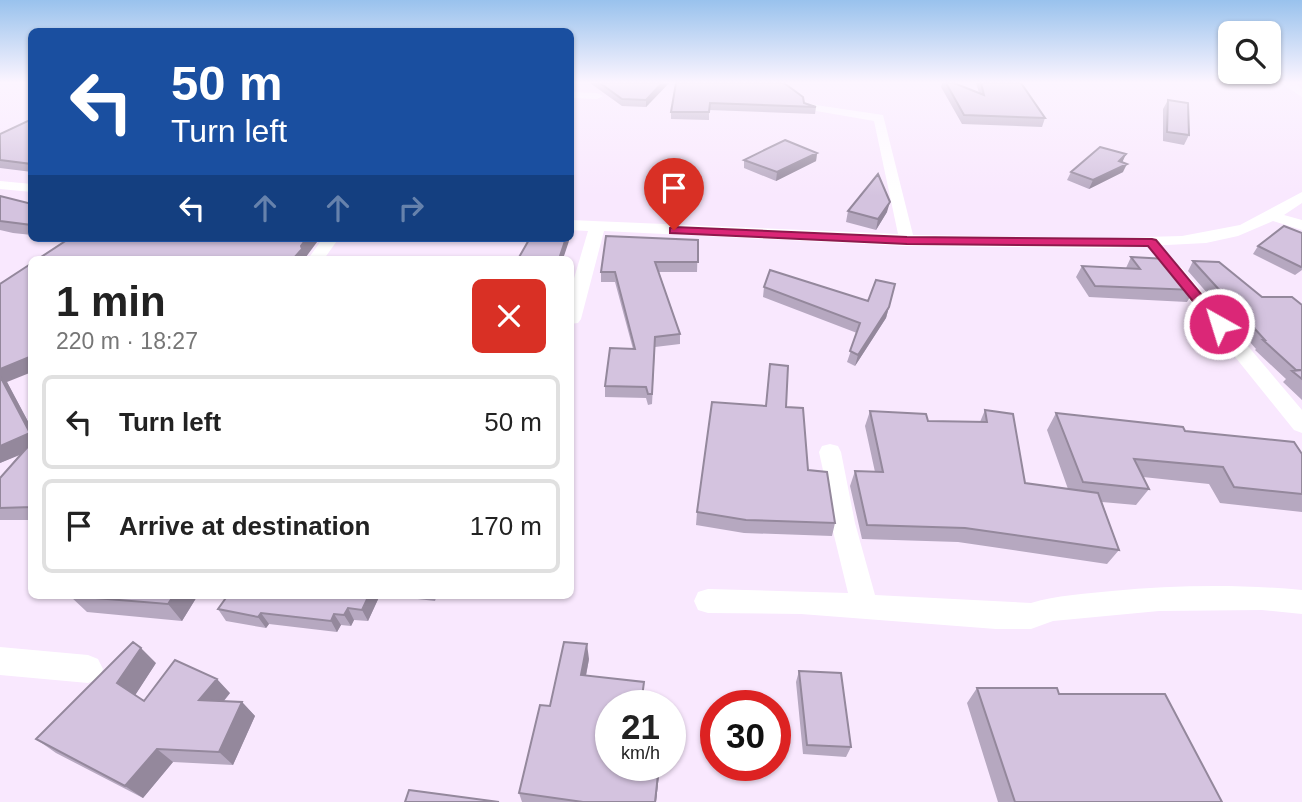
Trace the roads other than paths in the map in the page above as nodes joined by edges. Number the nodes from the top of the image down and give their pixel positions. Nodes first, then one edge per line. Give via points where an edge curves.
1 (880, 120) edge
2 (0, 185) edge
3 (28, 188) edge
4 (1302, 196) edge
5 (1275, 217) junction
6 (574, 225) edge
7 (1302, 225) edge
8 (597, 226) junction
9 (907, 241) junction
10 (1152, 243) junction
11 (574, 312) edge
12 (1302, 425) edge
13 (830, 452) dead end
14 (708, 601) dead end
15 (1302, 602) edge
16 (865, 608) junction
17 (0, 660) edge
18 (88, 669) dead end

1 - 9 street
2 - 3 street
4 - 5 street
5 - 7 street
5 - 10 street via 1209,237
6 - 8 street
8 - 9 street
8 - 11 street
9 - 10 street
10 - 12 street
13 - 16 street
14 - 16 street
15 - 16 street via 1159,600 996,616
17 - 18 street

